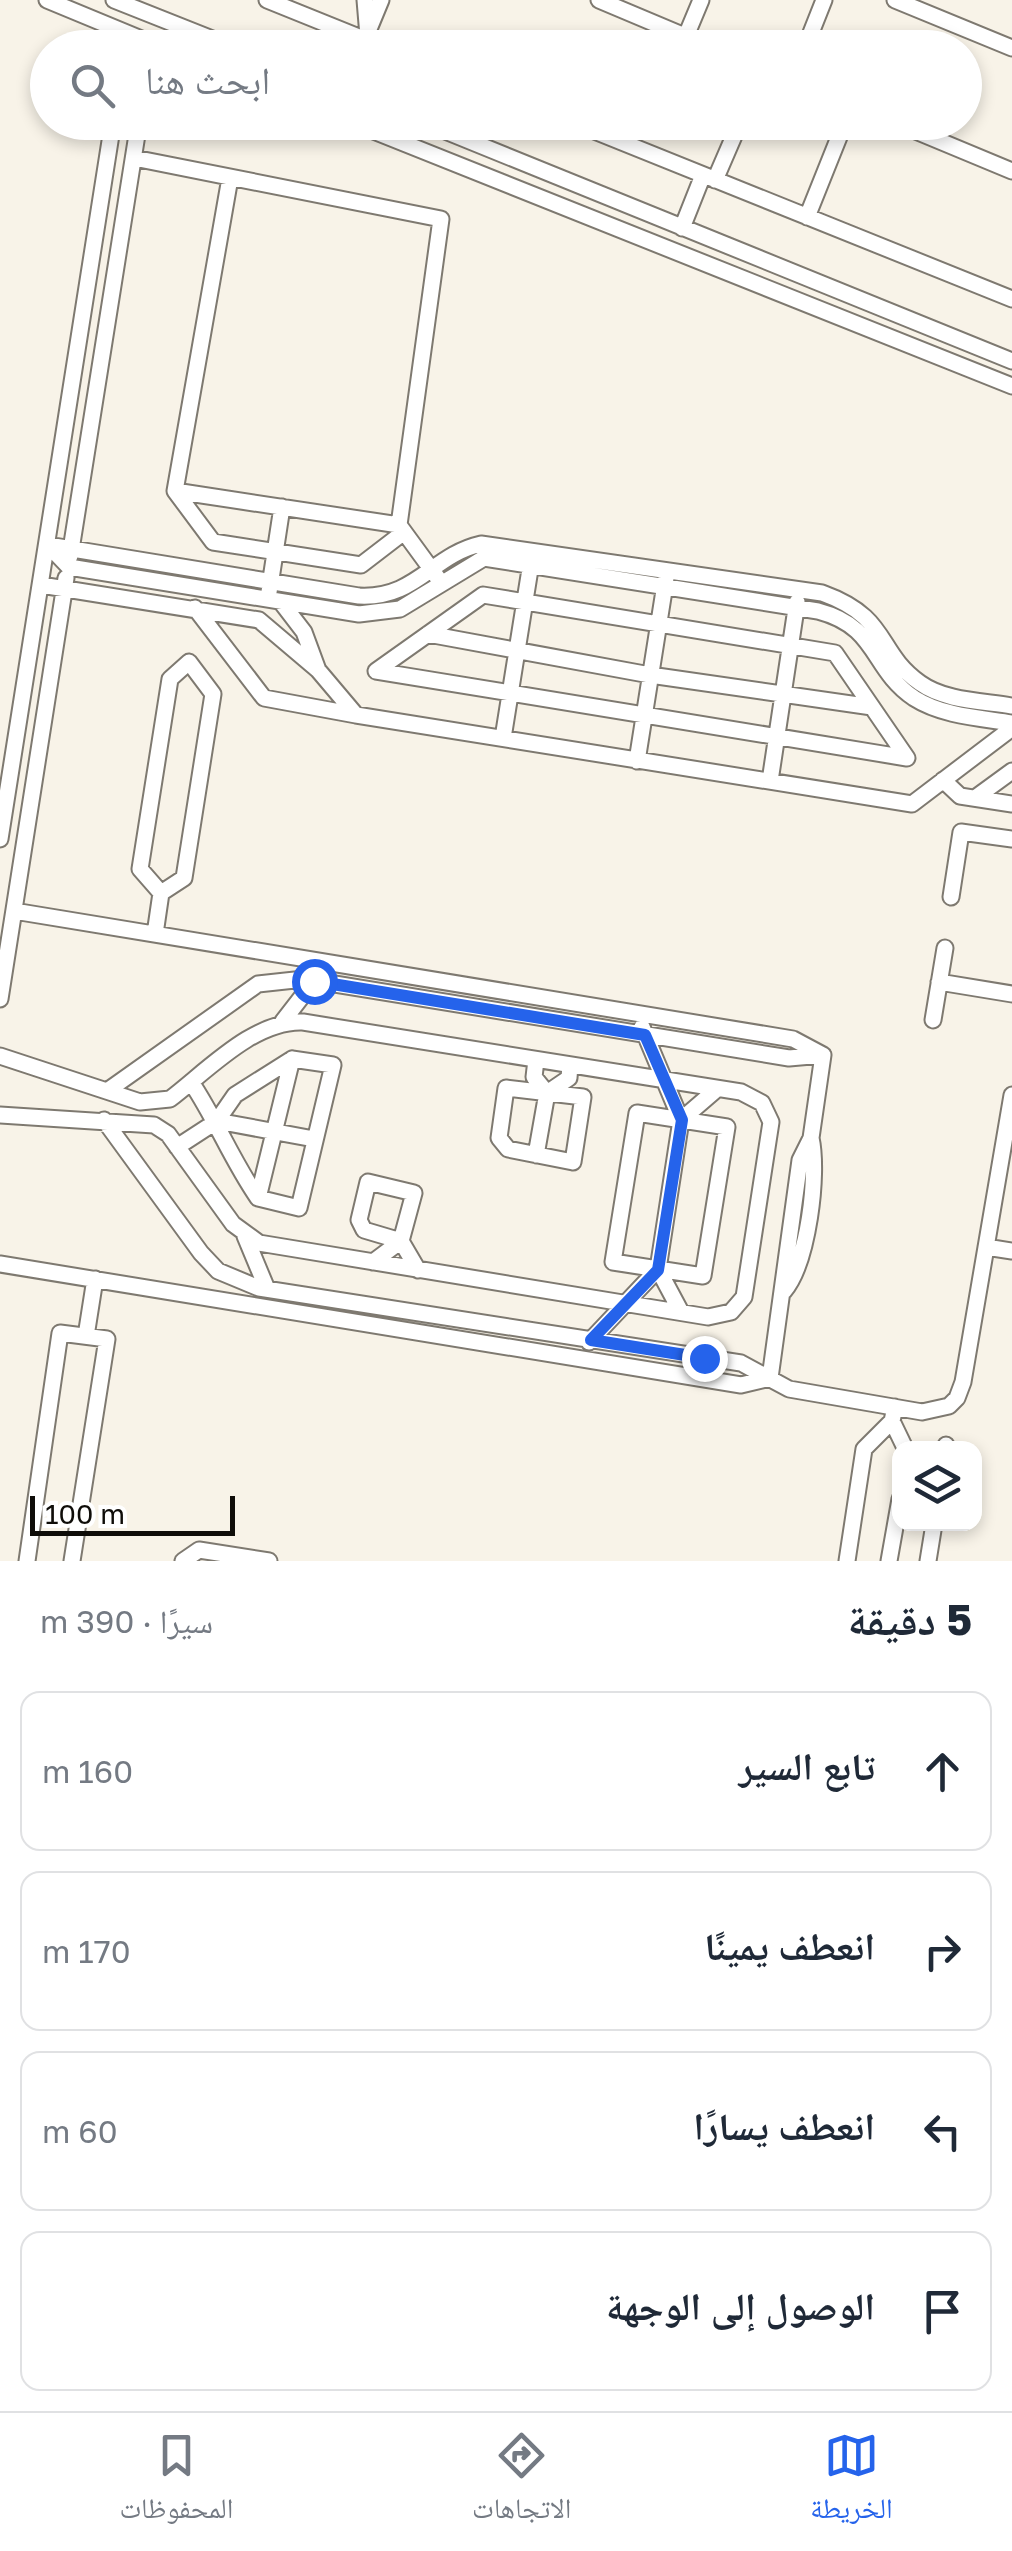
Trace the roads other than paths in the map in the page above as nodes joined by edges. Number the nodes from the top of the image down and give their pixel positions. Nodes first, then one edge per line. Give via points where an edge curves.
1 (48, 0) edge
2 (114, 0) edge
3 (267, 0) edge
4 (365, 0) edge
5 (381, 0) edge
6 (598, 0) edge
7 (701, 0) edge
8 (824, 0) edge
9 (895, 0) edge
10 (945, 0) edge
11 (141, 6) edge
12 (939, 18) junction
13 (108, 30) edge
14 (130, 30) edge
15 (149, 30) edge
16 (195, 30) edge
17 (334, 30) edge
18 (365, 30) edge
19 (370, 30) edge
20 (671, 30) edge
21 (688, 30) edge
22 (812, 30) edge
23 (968, 30) edge
24 (982, 36) edge
25 (1012, 48) edge
26 (110, 140) edge
27 (136, 140) edge
28 (397, 140) edge
29 (467, 140) edge
30 (616, 140) edge
31 (730, 140) edge
32 (838, 140) edge
33 (936, 140) edge
34 (134, 158) junction
35 (1012, 172) edge
36 (230, 178) junction
37 (709, 178) junction
38 (807, 216) junction
39 (682, 228) junction
40 (1012, 299) edge
41 (1012, 361) edge
42 (1012, 386) edge
43 (175, 491) junction
44 (282, 507) junction
45 (402, 529) junction
46 (48, 545) junction
47 (71, 548) junction
48 (275, 552) junction
49 (531, 563) junction
50 (69, 567) junction
51 (437, 576) junction
52 (666, 577) junction
53 (41, 585) junction
54 (64, 588) junction
55 (799, 590) junction
56 (273, 595) junction
57 (524, 602) junction
58 (195, 608) junction
59 (796, 608) junction
60 (658, 626) junction
61 (428, 634) junction
62 (790, 646) junction
63 (516, 651) junction
64 (318, 670) junction
65 (650, 675) junction
66 (510, 693) junction
67 (783, 693) junction
68 (1012, 706) edge
69 (872, 707) junction
70 (356, 715) junction
71 (644, 715) junction
72 (1012, 726) edge
73 (777, 736) junction
74 (502, 738) junction
75 (636, 761) junction
76 (1012, 771) edge
77 (943, 780) junction
78 (770, 781) junction
79 (975, 798) junction
80 (1012, 804) edge
81 (0, 839) edge
82 (1012, 839) edge
83 (161, 893) junction
84 (951, 897) dead end
85 (14, 912) junction
86 (155, 934) junction
87 (945, 948) dead end
88 (336, 964) junction
89 (415, 977) junction
90 (314, 981) junction
91 (939, 982) junction
92 (332, 984) junction
93 (469, 986) junction
94 (1012, 994) edge
95 (412, 997) junction
96 (0, 999) edge
97 (467, 1006) junction
98 (636, 1013) junction
99 (933, 1020) dead end
100 (283, 1021) junction
101 (718, 1026) junction
102 (645, 1035) junction
103 (716, 1046) junction
104 (822, 1055) junction
105 (0, 1056) edge
106 (292, 1058) junction
107 (536, 1060) junction
108 (570, 1065) junction
109 (666, 1080) junction
110 (192, 1082) junction
111 (718, 1088) junction
112 (107, 1091) junction
113 (547, 1094) junction
114 (1012, 1095) edge
115 (0, 1116) edge
116 (104, 1120) junction
117 (682, 1120) junction
118 (217, 1121) junction
119 (274, 1132) junction
120 (314, 1140) junction
121 (177, 1146) junction
122 (536, 1155) junction
123 (258, 1198) junction
124 (245, 1236) junction
125 (986, 1247) junction
126 (1012, 1252) edge
127 (373, 1262) junction
128 (0, 1264) edge
129 (418, 1270) junction
130 (658, 1270) junction
131 (95, 1280) junction
132 (267, 1289) junction
133 (292, 1293) junction
134 (628, 1304) junction
135 (368, 1305) junction
136 (289, 1311) junction
137 (681, 1312) junction
138 (434, 1315) junction
139 (366, 1324) junction
140 (431, 1334) junction
141 (86, 1336) junction
142 (591, 1340) junction
143 (668, 1352) junction
144 (571, 1358) junction
145 (666, 1373) junction
146 (770, 1378) junction
147 (894, 1414) junction
148 (903, 1441) edge
149 (894, 1531) edge
150 (933, 1531) edge
151 (27, 1561) edge
152 (72, 1561) edge
153 (184, 1561) edge
154 (270, 1561) edge
155 (848, 1561) edge
156 (889, 1561) edge
157 (928, 1561) edge

1 - 13 street
2 - 11 street
3 - 17 street
4 - 18 street
5 - 19 street
6 - 20 street
7 - 21 street
8 - 22 street
9 - 12 street
10 - 12 street
11 - 14 street
11 - 15 street
11 - 16 street
12 - 23 street
24 - 25 street
26 - 46 street
27 - 34 street
28 - 42 street
29 - 39 street
30 - 37 street
31 - 37 street
32 - 38 street
33 - 35 street
34 - 36 street
34 - 47 street
36 - 43 street
36 - 45 street via 441,219
37 - 38 street
37 - 39 street
38 - 40 street
39 - 41 street
43 - 44 street
43 - 48 street via 213,542
44 - 45 street
44 - 48 street
45 - 48 street via 361,565
45 - 51 street
46 - 47 street
46 - 50 street
46 - 53 street
47 - 50 street
47 - 56 street
48 - 56 street
49 - 51 street via 484,558
49 - 52 street
49 - 57 street
50 - 54 street
50 - 56 street
51 - 52 street via 465,547 482,544
51 - 56 street via 380,597
52 - 55 street
52 - 59 street
52 - 60 street
53 - 54 street
53 - 81 street
54 - 58 street
54 - 85 street
55 - 59 street
55 - 68 street via 861,610 921,684
56 - 64 street via 304,632
57 - 60 street
57 - 61 street via 483,595
57 - 63 street
58 - 64 street via 259,620
58 - 70 street via 264,698
59 - 62 street
59 - 72 street via 852,623 898,684 928,706
60 - 62 street
60 - 65 street
61 - 63 street
61 - 66 street via 376,671
62 - 67 street
62 - 69 street via 834,653
63 - 65 street
63 - 66 street
64 - 70 street
65 - 67 street
65 - 71 street
66 - 71 street
66 - 74 street
67 - 69 street
67 - 73 street
69 - 73 street via 907,758
70 - 74 street
71 - 73 street
71 - 75 street
72 - 77 street
73 - 78 street
74 - 75 street
75 - 78 street
76 - 79 street
77 - 78 street via 912,804
77 - 79 street via 960,796
79 - 80 street
82 - 84 street via 962,832
83 - 83 street via 184,878 213,694 189,662 170,680 140,869
83 - 86 street
85 - 86 street
85 - 96 street
86 - 88 street
87 - 91 street
88 - 89 street
88 - 92 street
89 - 93 street
89 - 95 street
90 - 92 street
90 - 100 street
90 - 112 street via 258,984
91 - 94 street
91 - 99 street
92 - 95 street
93 - 97 street
93 - 98 street
95 - 97 street
97 - 102 street
98 - 101 street
98 - 102 street
100 - 107 street
100 - 110 street
101 - 103 street
101 - 104 street via 793,1039
102 - 103 street
102 - 109 street
103 - 104 street via 789,1058
104 - 146 street via 810,1138 800,1160
105 - 112 street
106 - 118 street via 235,1095
106 - 119 street
106 - 120 street via 332,1065
107 - 108 street
107 - 113 street via 534,1076
108 - 109 street
108 - 113 street via 569,1078
109 - 111 street
109 - 117 street
110 - 112 street via 156,1103
110 - 118 street
111 - 117 street
111 - 137 street via 754,1098 771,1122 746,1287 739,1306 720,1316
113 - 122 street
113 - 122 street via 506,1088 498,1138 508,1149
113 - 122 street via 584,1097 573,1162
114 - 125 street
115 - 116 street
116 - 121 street via 154,1125
116 - 132 street via 201,1253 234,1280
117 - 130 street
117 - 130 street via 727,1127 703,1276
117 - 130 street via 636,1112 613,1262
118 - 119 street
118 - 121 street
118 - 123 street via 226,1152
119 - 120 street
119 - 123 street
120 - 123 street via 299,1208
121 - 124 street
124 - 127 street
124 - 132 street
125 - 126 street
125 - 147 street via 958,1398 938,1410
127 - 129 street
127 - 129 street via 401,1241
128 - 131 street
129 - 134 street
130 - 134 street
130 - 137 street
131 - 136 street
131 - 141 street
132 - 133 street
133 - 135 street
133 - 136 street
134 - 137 street
134 - 142 street
135 - 138 street
135 - 139 street
136 - 139 street
138 - 140 street
138 - 142 street
139 - 140 street
140 - 144 street
141 - 151 street via 60,1334
141 - 152 street via 107,1339
142 - 143 street
142 - 144 street
143 - 145 street
143 - 146 street via 741,1363
144 - 145 street
145 - 146 street via 741,1385
146 - 147 street via 789,1389
147 - 148 street
147 - 155 street via 864,1449
149 - 156 street
150 - 157 street
153 - 154 street via 198,1550

